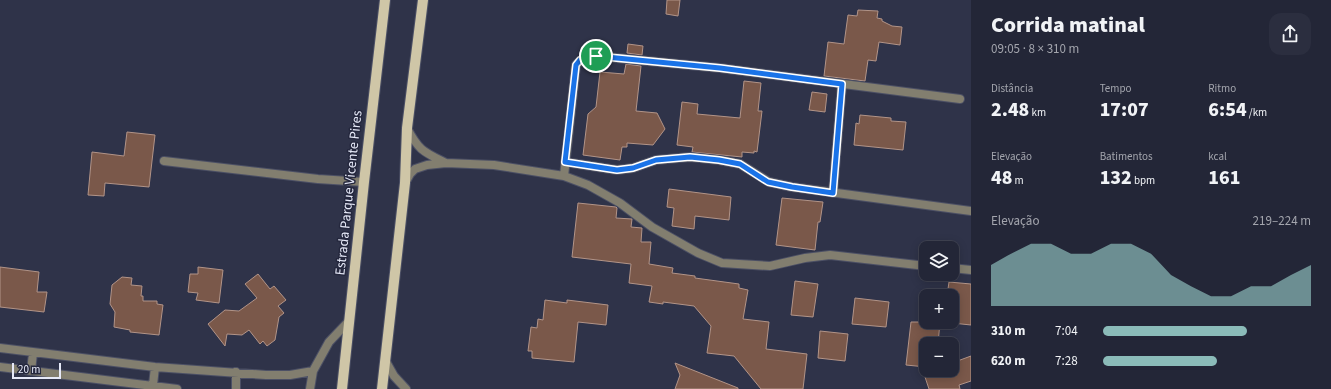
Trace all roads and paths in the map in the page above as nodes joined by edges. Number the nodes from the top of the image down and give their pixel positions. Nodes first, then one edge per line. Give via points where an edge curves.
1 (385, 0) edge
2 (423, 0) edge
3 (842, 84) junction
4 (960, 99) dead end
5 (407, 128) junction
6 (164, 161) dead end
7 (565, 162) junction
8 (446, 163) junction
9 (564, 176) junction
10 (364, 182) junction
11 (405, 183) junction
12 (833, 193) junction
13 (971, 211) edge
14 (919, 265) edge
15 (959, 269) edge
16 (971, 270) edge
17 (350, 321) junction
18 (0, 348) edge
19 (32, 353) junction
20 (385, 360) junction
21 (0, 367) edge
22 (155, 367) junction
23 (313, 370) junction
24 (31, 371) junction
25 (236, 372) junction
26 (153, 386) junction
27 (177, 389) edge
28 (236, 389) edge
29 (310, 389) edge
30 (342, 389) edge
31 (382, 389) edge
32 (406, 389) edge

1 - 10 main road, Estrada Parque Vicente Pires
2 - 5 main road
3 - 4 street
3 - 7 street via 720,68 596,56 586,58 576,65
3 - 12 street
5 - 8 street via 423,151
5 - 11 main road
6 - 10 street
7 - 9 street
7 - 12 street via 617,170 633,168 656,160 690,157 719,160 740,164 768,182
8 - 9 street via 494,164
8 - 11 street via 415,169
9 - 14 street via 605,194 652,227 698,253 722,263 770,266 830,255
10 - 17 main road, Estrada Parque Vicente Pires
11 - 20 main road
12 - 13 street
15 - 16 street
17 - 23 street via 329,342
17 - 30 main road, Estrada Parque Vicente Pires
18 - 19 street
19 - 22 street
19 - 24 street
20 - 31 main road
20 - 32 street via 394,376
21 - 24 street
22 - 25 street
22 - 26 street
23 - 25 street via 266,375
23 - 29 street
24 - 26 street
25 - 28 street
26 - 27 street

